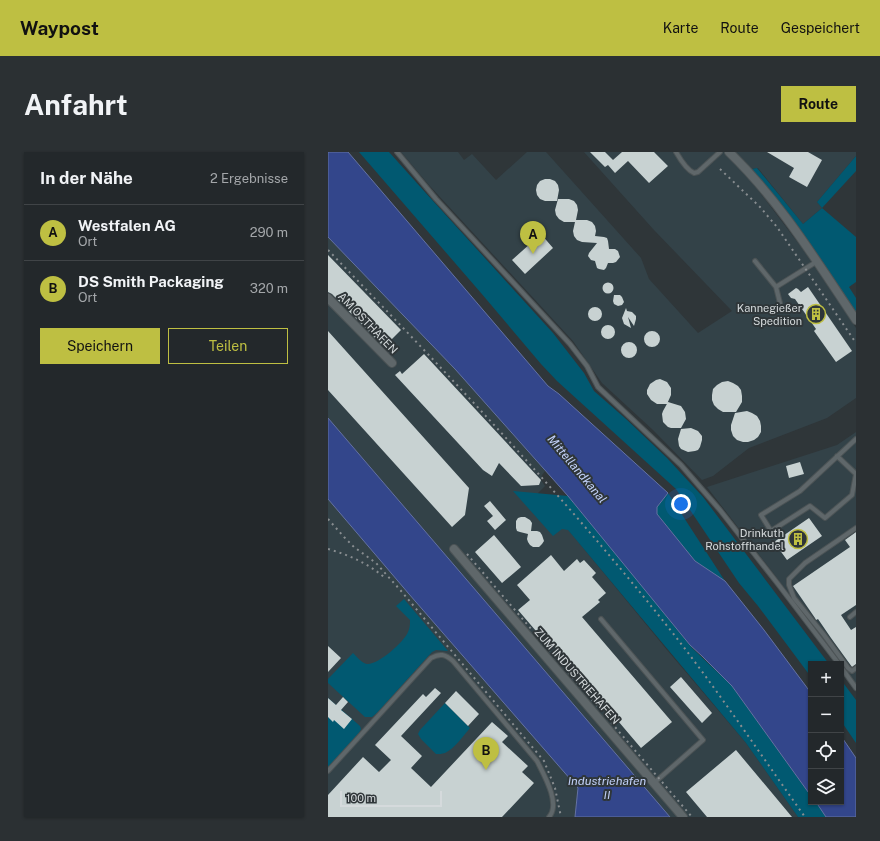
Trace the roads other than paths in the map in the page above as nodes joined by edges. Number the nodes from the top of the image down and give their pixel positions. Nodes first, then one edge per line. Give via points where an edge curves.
1 (397, 152) edge
2 (676, 152) edge
3 (720, 152) edge
4 (729, 152) edge
5 (754, 261) dead end
6 (816, 262) junction
7 (776, 287) junction
8 (328, 298) edge
9 (780, 303) dead end
10 (856, 320) edge
11 (392, 363) dead end
12 (856, 439) edge
13 (838, 456) junction
14 (856, 528) edge
15 (454, 549) dead end
16 (856, 612) edge
17 (850, 617) dead end
18 (601, 619) dead end
19 (837, 661) edge
20 (856, 668) edge
21 (844, 671) edge
22 (856, 688) edge
23 (328, 771) edge
24 (654, 783) junction
25 (549, 817) edge
26 (683, 817) edge

1 - 19 lane via 436,199 570,344 598,386 681,464 720,510
2 - 3 lane via 694,173
4 - 6 street via 784,215
5 - 7 lane
6 - 7 lane
6 - 10 street
7 - 9 lane
8 - 11 street, AM OSTHAFEN
12 - 13 lane
13 - 13 lane via 800,491 761,515 771,531 810,506 825,518 852,495 856,474
14 - 20 lane via 805,562 789,580 789,585 794,598 848,668 852,672
15 - 24 street, ZUM INDUSTRIEHAFEN
16 - 17 lane
18 - 24 lane via 703,740
21 - 22 lane
23 - 25 lane via 431,658 438,655 447,656 537,761 552,796 552,814
24 - 26 street, ZUM INDUSTRIEHAFEN

